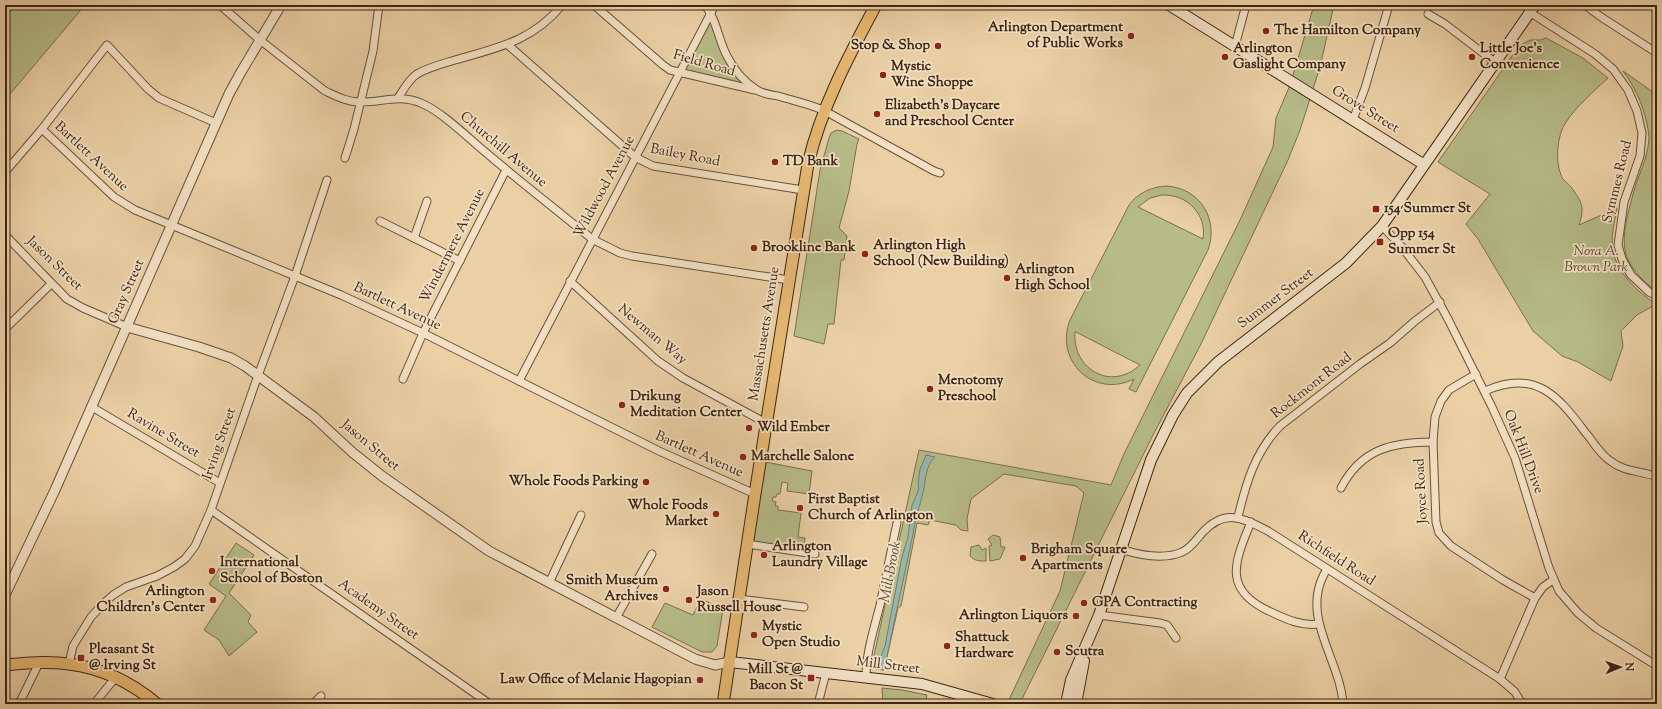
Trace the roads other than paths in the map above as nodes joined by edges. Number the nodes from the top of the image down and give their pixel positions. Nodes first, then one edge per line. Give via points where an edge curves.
1 (220, 5) edge
2 (281, 5) edge
3 (379, 5) edge
4 (562, 5) edge
5 (594, 5) edge
6 (705, 5) edge
7 (715, 5) edge
8 (876, 5) edge
9 (1169, 5) edge
10 (1246, 5) edge
11 (1389, 5) edge
12 (1585, 5) edge
13 (1533, 9) edge
14 (710, 12) junction
15 (1428, 14) dead end
16 (260, 40) junction
17 (508, 44) junction
18 (1235, 46) junction
19 (1657, 53) edge
20 (1496, 63) junction
21 (679, 73) junction
22 (758, 91) junction
23 (398, 98) junction
24 (360, 102) junction
25 (825, 111) junction
26 (1353, 120) junction
27 (216, 123) junction
28 (42, 129) junction
29 (635, 157) junction
30 (345, 158) dead end
31 (1424, 164) junction
32 (506, 170) junction
33 (5, 172) edge
34 (940, 173) dead end
35 (328, 180) dead end
36 (804, 190) junction
37 (427, 201) dead end
38 (380, 221) dead end
39 (172, 226) junction
40 (1382, 226) junction
41 (5, 235) edge
42 (414, 238) junction
43 (592, 238) junction
44 (460, 261) junction
45 (295, 276) junction
46 (789, 280) junction
47 (570, 281) junction
48 (51, 284) junction
49 (1657, 296) edge
50 (1440, 302) junction
51 (127, 327) junction
52 (5, 329) edge
53 (423, 333) junction
54 (1476, 374) junction
55 (258, 376) junction
56 (403, 379) dead end
57 (519, 381) junction
58 (1485, 391) junction
59 (92, 407) junction
60 (766, 423) junction
61 (1433, 442) junction
62 (1657, 477) edge
63 (220, 483) junction
64 (1341, 488) dead end
65 (755, 494) junction
66 (211, 510) junction
67 (581, 515) dead end
68 (1238, 517) junction
69 (1251, 522) junction
70 (897, 523) dead end
71 (747, 544) junction
72 (1121, 550) junction
73 (652, 554) dead end
74 (815, 554) dead end
75 (1326, 569) junction
76 (1553, 580) junction
77 (549, 583) junction
78 (5, 595) edge
79 (1535, 598) junction
80 (739, 599) junction
81 (804, 607) dead end
82 (1099, 615) junction
83 (616, 618) junction
84 (1318, 624) junction
85 (1176, 638) dead end
86 (1088, 643) junction
87 (730, 662) junction
88 (39, 663) junction
89 (69, 664) junction
90 (5, 665) edge
91 (1657, 666) edge
92 (826, 673) junction
93 (866, 677) junction
94 (115, 678) junction
95 (1500, 679) junction
96 (321, 696) dead end
97 (19, 704) edge
98 (94, 704) edge
99 (157, 704) edge
100 (313, 704) edge
101 (490, 704) edge
102 (723, 704) edge
103 (818, 704) edge
104 (993, 704) edge
105 (1066, 704) edge
106 (1076, 704) edge
107 (1344, 704) edge
108 (1522, 704) edge

1 - 16 street, Churchill Avenue
2 - 16 street, Gray Street
3 - 24 street via 373,51
4 - 17 street via 542,26
5 - 21 street, Field Road via 663,65
6 - 14 street
7 - 14 street, Wildwood Avenue
8 - 25 main road, Massachusetts Avenue
9 - 18 main road, Grove Street
10 - 18 street
11 - 26 street
12 - 19 street
13 - 20 main road, Summer Street
13 - 49 street, Symmes Road via 1613,69 1628,90 1637,111 1642,133 1640,156 1624,202 1618,245 1631,276
14 - 21 street, Wildwood Avenue
14 - 22 street via 730,62 738,74
15 - 20 street
16 - 24 street, Churchill Avenue via 325,91 347,101
16 - 27 street, Gray Street via 236,80
17 - 23 street via 430,67 416,74
17 - 29 street, Bailey Road
18 - 26 main road, Grove Street
20 - 31 main road, Summer Street
21 - 22 street, Field Road
21 - 29 street, Wildwood Avenue
22 - 25 street, Field Road
23 - 24 street, Churchill Avenue
23 - 32 street, Churchill Avenue via 410,99 438,112
24 - 30 street
25 - 34 street, Field Road
25 - 36 main road, Massachusetts Avenue via 811,152
26 - 31 main road, Grove Street
27 - 28 street via 156,95 107,45
27 - 39 street, Gray Street
28 - 33 street
28 - 39 street, Bartlett Avenue via 114,197 134,210
29 - 36 street, Bailey Road via 653,166
29 - 43 street, Wildwood Avenue
31 - 40 main road, Summer Street
32 - 43 street, Churchill Avenue
32 - 44 street, Windermere Avenue
35 - 45 street, Irving Street
36 - 46 main road, Massachusetts Avenue
37 - 42 street
38 - 42 street
39 - 45 street, Bartlett Avenue
39 - 51 street, Gray Street
40 - 50 street, Oak Hill Drive via 1406,252
40 - 72 main road, Summer Street via 1346,263 1218,362 1187,393 1151,460
41 - 48 street, Jason Street
42 - 44 street
43 - 46 street, Churchill Avenue via 620,253 632,256
43 - 47 street, Wildwood Avenue
44 - 53 street, Windermere Avenue
45 - 53 street, Bartlett Avenue
45 - 55 street, Irving Street
46 - 60 main road, Massachusetts Avenue
47 - 57 street, Wildwood Avenue
47 - 60 street, Newman Way via 658,361
48 - 51 street, Jason Street via 74,304
48 - 52 street
50 - 54 street, Oak Hill Drive
50 - 68 street, Rockmont Road via 1280,426 1261,450 1250,473
51 - 55 street, Jason Street via 231,358
51 - 59 street, Gray Street
53 - 56 street, Windermere Avenue
53 - 57 street, Bartlett Avenue
54 - 58 street, Oak Hill Drive
54 - 61 street, Joyce Road via 1455,385 1444,396 1435,417
55 - 63 street, Irving Street
55 - 77 street, Jason Street via 314,417 382,476 489,551
57 - 65 street, Bartlett Avenue via 666,455
58 - 62 street via 1515,382 1542,387 1569,411 1607,459 1625,470
58 - 76 street, Oak Hill Drive via 1515,458
59 - 63 street, Ravine Street
59 - 78 street, Gray Street
60 - 65 main road, Massachusetts Avenue
61 - 64 street via 1400,443 1379,450 1353,468
61 - 79 street, Joyce Road via 1436,522 1440,535 1450,546 1470,560
63 - 66 street, Irving Street
65 - 71 main road, Massachusetts Avenue
66 - 89 street, Irving Street via 195,546 185,559 167,571 119,590 97,610 73,646
66 - 101 street, Academy Street
67 - 77 street
68 - 69 street, Richfield Road
68 - 72 street via 1213,524 1180,553 1141,555
69 - 75 street, Richfield Road
69 - 84 street via 1242,544 1237,568 1236,580 1243,594 1258,606 1288,620
70 - 93 street via 872,633
71 - 74 street
71 - 80 main road, Massachusetts Avenue
72 - 82 main road, Summer Street
73 - 83 street
75 - 84 street via 1318,597
75 - 95 street, Richfield Road
76 - 79 street via 1543,586
76 - 91 street, Oak Hill Drive via 1563,596 1583,618
77 - 83 street, Jason Street
79 - 95 street
80 - 81 street
80 - 87 main road, Massachusetts Avenue
82 - 85 street via 1160,623 1167,626
82 - 86 main road, Summer Street
83 - 87 street, Jason Street via 695,659 715,665
84 - 107 street via 1339,676
86 - 105 main road, Summer Street via 1071,680
86 - 106 main road, Summer Street
87 - 92 main road, Mill Street
87 - 102 main road, Massachusetts Avenue
88 - 89 main road
88 - 90 main road
88 - 97 street
89 - 94 main road
92 - 93 main road, Mill Street
92 - 103 street
93 - 104 main road, Mill Street via 922,684
94 - 98 street
94 - 99 main road via 138,689
95 - 108 street, Richfield Road via 1515,692
96 - 100 street

